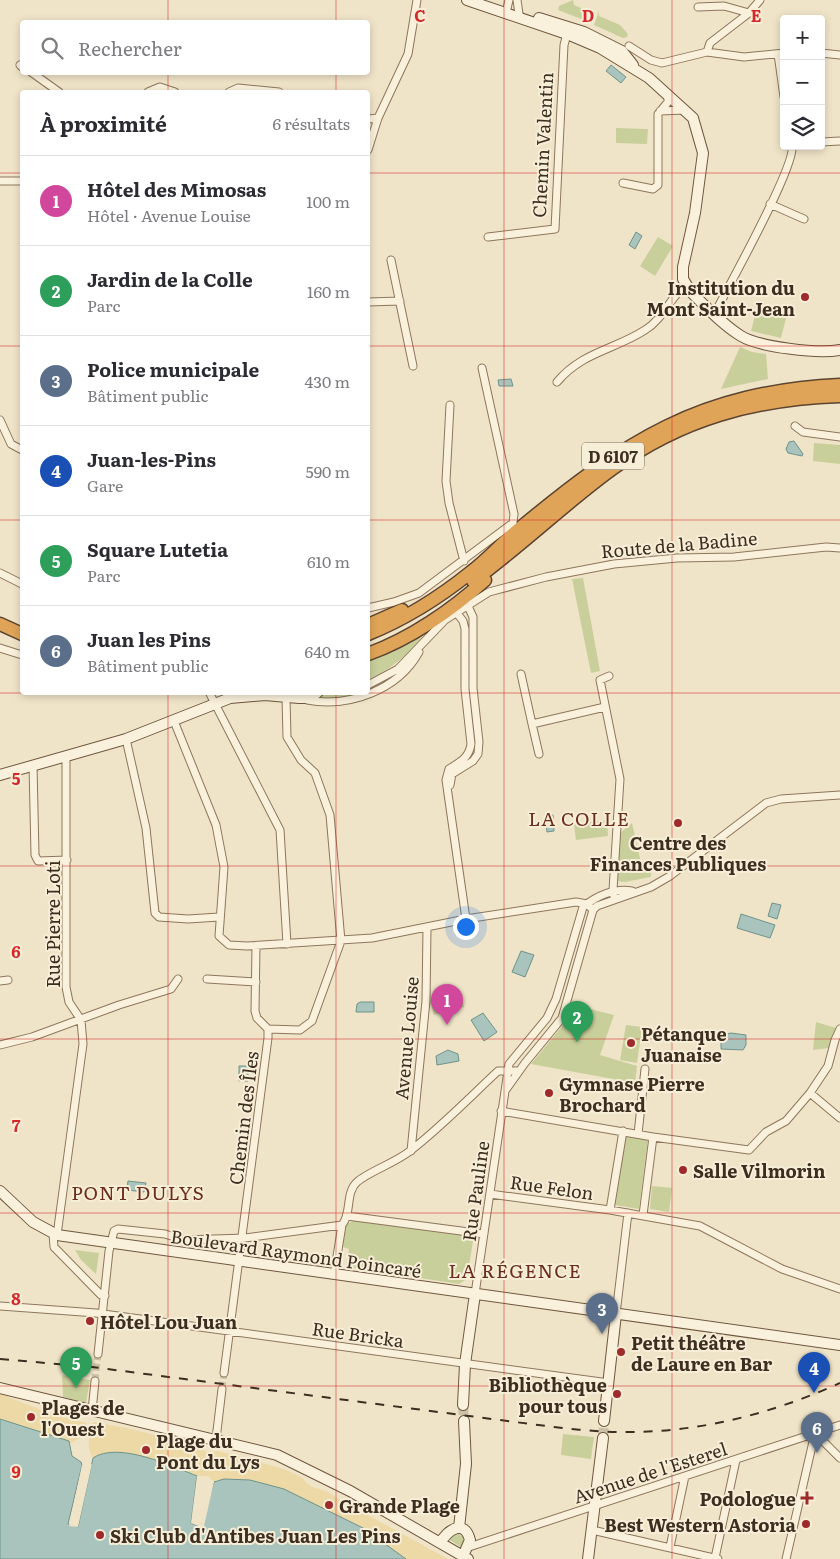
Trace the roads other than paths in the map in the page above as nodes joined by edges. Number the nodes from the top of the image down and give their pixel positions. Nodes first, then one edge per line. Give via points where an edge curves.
1 (418, 0) edge
2 (467, 0) edge
3 (509, 0) edge
4 (517, 0) edge
5 (760, 0) edge
6 (698, 7) dead end
7 (506, 13) junction
8 (749, 13) junction
9 (518, 15) junction
10 (568, 30) junction
11 (628, 46) junction
12 (600, 48) junction
13 (707, 52) junction
14 (780, 53) edge
15 (825, 53) edge
16 (840, 55) edge
17 (636, 70) junction
18 (35, 75) edge
19 (56, 90) edge
20 (155, 90) edge
21 (169, 90) edge
22 (234, 90) edge
23 (258, 90) edge
24 (668, 95) junction
25 (686, 110) junction
26 (660, 111) junction
27 (378, 118) junction
28 (370, 119) edge
29 (840, 135) edge
30 (825, 142) edge
31 (840, 142) edge
32 (370, 144) edge
33 (793, 150) edge
34 (0, 181) edge
35 (20, 181) edge
36 (623, 183) dead end
37 (770, 204) junction
38 (804, 220) dead end
39 (488, 238) dead end
40 (391, 260) dead end
41 (686, 284) junction
42 (400, 301) junction
43 (370, 302) edge
44 (722, 320) junction
45 (840, 350) edge
46 (413, 366) dead end
47 (482, 368) dead end
48 (558, 382) dead end
49 (840, 385) edge
50 (840, 396) edge
51 (450, 405) dead end
52 (0, 420) edge
53 (795, 426) dead end
54 (840, 437) edge
55 (20, 449) edge
56 (522, 534) junction
57 (840, 548) edge
58 (464, 561) junction
59 (0, 573) edge
60 (20, 583) edge
61 (467, 604) junction
62 (370, 608) edge
63 (426, 609) junction
64 (456, 612) junction
65 (0, 624) edge
66 (370, 624) edge
67 (0, 633) edge
68 (20, 633) edge
69 (370, 633) edge
70 (20, 641) edge
71 (370, 642) edge
72 (423, 646) junction
73 (0, 648) edge
74 (370, 653) edge
75 (20, 654) edge
76 (521, 674) dead end
77 (609, 676) dead end
78 (370, 684) edge
79 (473, 688) junction
80 (465, 689) junction
81 (370, 692) edge
82 (211, 695) edge
83 (314, 695) edge
84 (361, 695) edge
85 (286, 698) junction
86 (299, 698) junction
87 (214, 703) junction
88 (605, 707) junction
89 (174, 721) junction
90 (532, 724) junction
91 (126, 739) junction
92 (539, 754) dead end
93 (66, 756) junction
94 (33, 765) junction
95 (0, 775) edge
96 (450, 793) junction
97 (840, 796) edge
98 (67, 860) junction
99 (614, 896) junction
100 (587, 904) junction
101 (593, 910) junction
102 (219, 916) junction
103 (466, 919) junction
104 (427, 928) junction
105 (341, 941) junction
106 (287, 944) junction
107 (256, 946) junction
108 (178, 979) dead end
109 (207, 979) dead end
110 (8, 980) dead end
111 (0, 981) edge
112 (256, 982) junction
113 (556, 999) junction
114 (567, 1002) junction
115 (81, 1020) junction
116 (268, 1029) junction
117 (840, 1029) edge
118 (0, 1045) edge
119 (516, 1055) junction
120 (525, 1063) junction
121 (645, 1069) dead end
122 (508, 1070) junction
123 (519, 1071) junction
124 (505, 1091) junction
125 (810, 1093) junction
126 (501, 1110) junction
127 (840, 1118) edge
128 (623, 1132) junction
129 (638, 1134) junction
130 (653, 1137) junction
131 (411, 1151) junction
132 (0, 1191) edge
133 (490, 1194) junction
134 (610, 1210) junction
135 (628, 1213) junction
136 (644, 1215) junction
137 (347, 1216) junction
138 (342, 1225) junction
139 (484, 1234) junction
140 (55, 1235) junction
141 (242, 1238) junction
142 (111, 1244) junction
143 (239, 1261) junction
144 (334, 1275) junction
145 (840, 1289) edge
146 (475, 1294) junction
147 (105, 1296) junction
148 (0, 1306) edge
149 (103, 1314) junction
150 (616, 1314) junction
151 (230, 1332) junction
152 (840, 1345) edge
153 (98, 1354) tunnel mouth
154 (465, 1364) junction
155 (224, 1373) tunnel mouth
156 (95, 1381) tunnel mouth
157 (609, 1383) junction
158 (0, 1388) edge
159 (222, 1389) tunnel mouth
160 (463, 1405) tunnel mouth
161 (92, 1411) junction
162 (464, 1421) tunnel mouth
163 (604, 1421) tunnel mouth
164 (840, 1425) edge
165 (815, 1433) junction
166 (603, 1438) tunnel mouth
167 (216, 1439) junction
168 (840, 1458) edge
169 (736, 1460) junction
170 (685, 1476) junction
171 (595, 1506) junction
172 (459, 1528) junction
173 (592, 1530) junction
174 (440, 1543) junction
175 (670, 1547) junction
176 (467, 1554) edge
177 (691, 1556) edge
178 (588, 1559) edge
179 (717, 1559) edge
180 (786, 1559) edge

1 - 27 street via 408,54
2 - 7 street
3 - 7 street
4 - 9 street
5 - 8 street
6 - 8 street via 724,6
7 - 9 street
8 - 13 street via 710,43
9 - 10 street
10 - 11 street
10 - 12 street
10 - 39 street, Chemin Valentin via 564,45 558,131 555,229
11 - 12 street via 619,56
11 - 13 street via 662,63
11 - 17 street
12 - 17 street
13 - 14 street via 744,58
15 - 16 street
17 - 24 street
18 - 19 street
20 - 21 street via 160,87
22 - 23 street
24 - 25 street
24 - 26 street via 668,102
25 - 26 street
25 - 41 street via 698,130 703,153 696,212 683,268
26 - 36 street via 657,125 658,185 653,189
27 - 28 street
27 - 32 street
29 - 31 street
30 - 31 street
33 - 37 street
34 - 35 street
37 - 38 street
37 - 44 street via 718,307
40 - 42 street
41 - 44 street
41 - 48 street via 670,299 662,316 647,329 617,345 590,354 568,368
42 - 43 street
42 - 46 street
44 - 45 street via 742,337 755,342 820,352
47 - 58 street via 514,518 513,523
49 - 56 highway, D 6107 via 800,387 753,395 682,418 607,460
50 - 56 highway, D 6107 via 801,397 757,404 716,414 687,426 659,439 613,468
51 - 58 street via 446,481
52 - 55 street via 11,444
53 - 54 street via 803,432
56 - 63 highway, D 6107
56 - 66 highway via 402,610
56 - 74 highway via 499,568 448,609
57 - 61 street, Route de la Badine via 826,546 734,557 614,564 489,592
58 - 62 street via 419,593
59 - 60 street
61 - 64 street, Route de la Badine
61 - 79 street via 472,617
63 - 69 highway, D 6107
63 - 71 highway, D 6107 via 393,632
64 - 72 street, Route de la Badine
64 - 80 street via 466,629
65 - 68 highway
67 - 70 highway
72 - 78 street, Route de la Badine via 398,669
72 - 81 street, Route de la Badine via 412,664 394,681
73 - 75 street
76 - 90 street
77 - 88 street via 600,680
79 - 80 street
79 - 96 street via 478,754 452,774
80 - 96 street via 470,752 447,773
82 - 87 street
83 - 86 street, Route de la Badine
84 - 86 street, Route de la Badine via 319,702
85 - 86 street, Route de la Badine
85 - 87 street, Route de la Badine via 245,696
85 - 105 street via 287,737 301,760 315,773 330,815
87 - 89 street, Route de la Badine
87 - 106 street via 280,830
88 - 90 street
88 - 99 street via 620,779
89 - 91 street, Route de la Badine
89 - 102 street via 216,825 224,867
90 - 92 street
91 - 93 street, Route de la Badine
91 - 102 street via 146,828 155,913 159,917 174,919
93 - 94 street, Route de la Badine
93 - 98 street, Rue Pierre Loti
94 - 95 street, Route de la Badine
94 - 98 street via 35,855 38,861
96 - 103 street
97 - 99 street via 781,799 766,803 670,876 651,887
98 - 115 street, Rue Pierre Loti via 66,987 69,1002
99 - 100 street via 595,898
99 - 101 street
100 - 101 street
100 - 103 street via 576,902
100 - 113 street via 580,912
101 - 114 street, Rue Pauline
102 - 107 street via 219,936 229,945
103 - 104 street
104 - 105 street
104 - 131 street, Avenue Louise via 426,1001
105 - 106 street
105 - 116 street via 312,1021 300,1030
106 - 107 street
107 - 112 street, Chemin des Îles
108 - 115 street via 171,990
109 - 112 street
110 - 111 street
112 - 116 street, Chemin des Îles via 255,1011
113 - 114 street
113 - 119 street via 547,1018
114 - 120 street, Rue Pauline via 562,1018
115 - 118 street
115 - 140 street, Rue Pierre Loti via 83,1044
116 - 141 street, Chemin des Îles
117 - 125 street via 828,1066
119 - 120 street
119 - 122 street
120 - 123 street, Rue Pauline
121 - 129 street
122 - 123 street
122 - 124 street, Rue Pauline
122 - 131 street via 498,1071
123 - 124 street, Rue Pauline
124 - 126 street, Rue Pauline
125 - 127 street
125 - 130 street via 786,1121 766,1132 749,1150
126 - 128 street
126 - 133 street, Rue Pauline
128 - 129 street
128 - 134 street
129 - 130 street
130 - 136 street
131 - 137 street via 355,1183
132 - 140 street, Boulevard Raymond Poincaré via 26,1216
133 - 134 street, Rue Felon
133 - 139 street, Rue Pauline
134 - 135 street, Rue Felon
135 - 136 street, Rue Felon
135 - 150 street
136 - 145 street, Rue Felon via 700,1226 782,1269
137 - 138 street
137 - 139 street
138 - 141 street
138 - 144 street
139 - 146 street, Rue Pauline
140 - 142 street, Boulevard Raymond Poincaré
140 - 147 street via 54,1247
141 - 142 street via 184,1240 166,1234 118,1229 114,1231
141 - 143 street, Chemin des Îles
142 - 143 street, Boulevard Raymond Poincaré
142 - 147 street
143 - 144 street, Boulevard Raymond Poincaré
143 - 151 street, Chemin des Îles
144 - 146 street, Boulevard Raymond Poincaré
146 - 150 street, Boulevard Raymond Poincaré
146 - 154 street
147 - 149 street
148 - 149 street, Rue Bricka
149 - 151 street, Rue Bricka
149 - 153 street
150 - 152 street, Boulevard Raymond Poincaré
150 - 157 street
151 - 154 street, Rue Bricka
151 - 155 street, Chemin des Îles
154 - 157 street, Rue Bricka
154 - 160 street
156 - 161 street
157 - 163 street
158 - 161 street
159 - 167 street
161 - 167 street
162 - 172 street via 467,1456
164 - 165 street, Avenue de l'Esterel
165 - 168 street
165 - 169 street, Avenue de l'Esterel
165 - 180 street
166 - 171 street
167 - 174 street via 277,1455 310,1470
169 - 170 street, Avenue de l'Esterel
169 - 179 street
170 - 171 street, Avenue de l'Esterel
170 - 175 street
171 - 173 street
171 - 176 street, Avenue de l'Esterel
172 - 174 street via 449,1531
172 - 176 street via 468,1535
173 - 175 street
173 - 178 street
174 - 176 street
175 - 177 street
177 - 179 street

